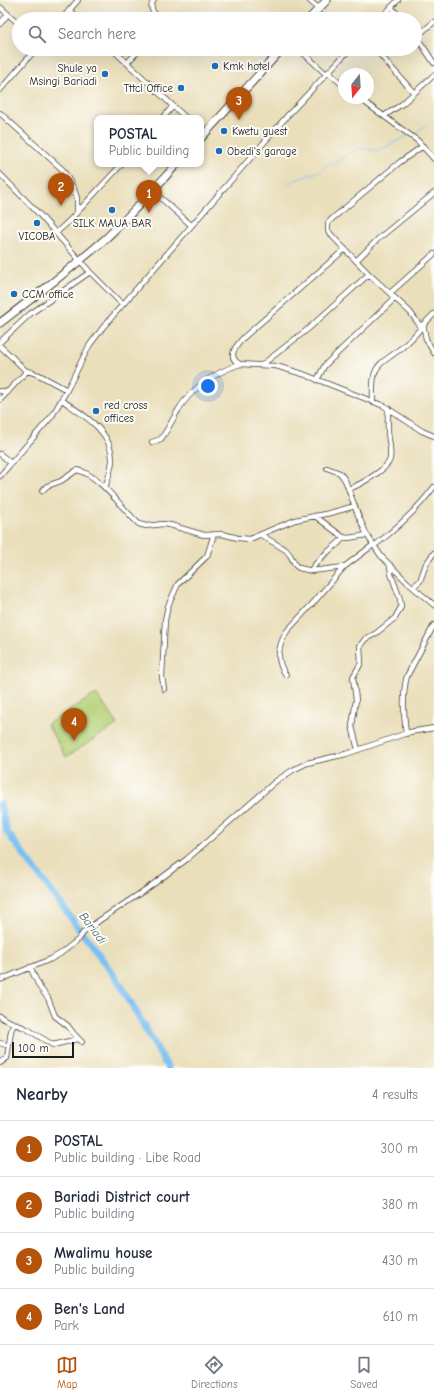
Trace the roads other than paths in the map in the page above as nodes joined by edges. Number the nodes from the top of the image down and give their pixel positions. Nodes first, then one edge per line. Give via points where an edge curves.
1 (78, 0) edge
2 (154, 0) edge
3 (309, 0) edge
4 (327, 0) edge
5 (398, 0) edge
6 (0, 7) edge
7 (391, 7) junction
8 (319, 9) junction
9 (69, 10) edge
10 (154, 12) edge
11 (316, 12) edge
12 (386, 12) edge
13 (396, 12) edge
14 (8, 14) junction
15 (12, 18) edge
16 (434, 22) edge
17 (0, 24) edge
18 (422, 31) edge
19 (422, 44) edge
20 (30, 56) edge
21 (120, 56) edge
22 (134, 56) edge
23 (275, 56) edge
24 (308, 56) edge
25 (343, 56) edge
26 (381, 56) edge
27 (127, 63) junction
28 (434, 63) edge
29 (327, 73) junction
30 (434, 75) edge
31 (338, 81) edge
32 (0, 90) edge
33 (414, 93) junction
34 (367, 104) edge
35 (173, 106) junction
36 (0, 113) edge
37 (166, 115) edge
38 (183, 115) edge
39 (384, 116) junction
40 (204, 133) edge
41 (423, 146) junction
42 (434, 159) edge
43 (119, 167) edge
44 (174, 167) edge
45 (0, 174) edge
46 (153, 190) junction
47 (434, 193) edge
48 (77, 212) junction
49 (192, 225) junction
50 (56, 233) junction
51 (345, 250) junction
52 (434, 254) edge
53 (79, 260) junction
54 (356, 260) junction
55 (90, 272) junction
56 (369, 274) junction
57 (390, 293) junction
58 (395, 298) junction
59 (122, 304) junction
60 (434, 314) edge
61 (0, 323) edge
62 (422, 326) junction
63 (0, 342) edge
64 (0, 346) edge
65 (434, 354) edge
66 (240, 364) junction
67 (263, 364) junction
68 (27, 371) junction
69 (317, 380) junction
70 (67, 390) junction
71 (0, 391) edge
72 (8, 392) junction
73 (0, 400) edge
74 (62, 400) junction
75 (373, 402) junction
76 (388, 408) junction
77 (434, 436) edge
78 (152, 442) dead end
79 (0, 454) edge
80 (10, 463) junction
81 (327, 468) dead end
82 (0, 476) edge
83 (434, 487) edge
84 (105, 488) junction
85 (348, 489) junction
86 (42, 491) dead end
87 (354, 506) junction
88 (315, 516) junction
89 (214, 534) junction
90 (261, 535) junction
91 (367, 535) junction
92 (343, 537) junction
93 (373, 546) junction
94 (434, 552) edge
95 (390, 565) junction
96 (344, 567) junction
97 (311, 570) junction
98 (413, 587) junction
99 (434, 605) edge
100 (434, 625) edge
101 (286, 675) dead end
102 (164, 689) dead end
103 (434, 728) edge
104 (406, 734) junction
105 (358, 750) junction
106 (30, 968) junction
107 (0, 980) edge
108 (0, 1016) edge
109 (14, 1023) junction
110 (0, 1043) edge
111 (9, 1046) junction
112 (0, 1063) edge

1 - 9 street
2 - 10 street via 151,6
3 - 8 street
4 - 8 highway
5 - 7 street
6 - 14 street
7 - 12 street
7 - 13 street
8 - 11 highway
14 - 15 street
14 - 17 street
16 - 18 street
19 - 28 street
20 - 32 street
21 - 27 street
22 - 27 street
23 - 40 highway
24 - 29 street
25 - 29 street
26 - 33 street
27 - 35 street
29 - 31 street
29 - 49 street
30 - 33 street
33 - 39 street
34 - 39 street
35 - 37 street
35 - 38 street
36 - 48 street via 63,170 74,189
39 - 41 street
41 - 42 street
41 - 51 street via 330,220 328,231
43 - 48 street
44 - 46 highway
45 - 50 street
46 - 49 street
46 - 53 highway via 119,225
47 - 54 street
48 - 50 street
49 - 59 street
50 - 53 street
51 - 54 street
51 - 66 street via 243,338 232,355
52 - 57 street
53 - 55 street
53 - 61 highway
54 - 56 street
55 - 59 street
55 - 63 street via 30,314
56 - 57 street
56 - 67 street via 308,329
57 - 58 street
58 - 62 street
58 - 69 street via 325,365
59 - 70 street via 89,346
60 - 62 street
62 - 65 street
62 - 75 street via 406,344 376,368 372,386
64 - 68 street
66 - 67 street
66 - 78 street via 216,374 196,390 184,401 161,439
67 - 69 street via 287,369
68 - 70 street
68 - 72 street
69 - 75 street
70 - 74 street
71 - 72 street
72 - 73 street
74 - 80 street via 38,433
74 - 84 street via 92,422 109,442 112,462
75 - 76 street
76 - 77 street
76 - 85 street via 391,450 388,463 367,482
79 - 80 street
80 - 82 street
81 - 85 street via 340,473
83 - 93 street via 411,514
84 - 86 street via 88,474 77,470
84 - 89 street via 142,526 170,525 204,535
85 - 87 street
87 - 88 street
87 - 91 street
88 - 90 street via 295,520
88 - 92 street
89 - 90 street via 243,539
89 - 102 street via 207,556 178,584 168,606 162,677
90 - 97 street via 286,550 297,567
91 - 92 street
91 - 93 street
92 - 97 street
93 - 95 street
93 - 96 street
94 - 98 street via 420,580
95 - 98 street
95 - 105 street via 401,607 395,618 375,634 365,638 360,646 360,663 354,677 356,700 352,726
96 - 97 street
96 - 101 street via 287,631 278,659
98 - 99 street
100 - 104 street via 404,685
103 - 104 street
104 - 105 street
105 - 106 street via 307,763 276,781 179,866 100,920 60,954
106 - 107 street
106 - 109 street via 48,998 55,1016 80,1040 53,1045
108 - 109 street
109 - 111 street
110 - 111 street
111 - 112 street via 7,1058

